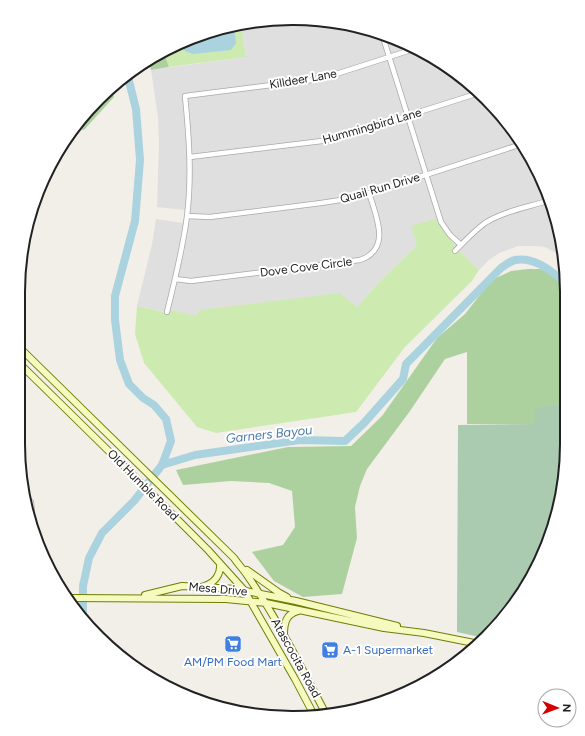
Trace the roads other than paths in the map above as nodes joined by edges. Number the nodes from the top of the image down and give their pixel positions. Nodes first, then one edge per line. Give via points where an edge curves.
1 (384, 41) edge
2 (407, 51) edge
3 (389, 57) junction
4 (473, 95) edge
5 (408, 116) junction
6 (516, 146) edge
7 (190, 156) junction
8 (427, 174) junction
9 (369, 193) junction
10 (544, 202) edge
11 (187, 216) junction
12 (461, 245) junction
13 (455, 251) dead end
14 (175, 279) junction
15 (167, 312) dead end
16 (25, 353) edge
17 (25, 369) edge
18 (82, 409) junction
19 (74, 418) junction
20 (235, 560) junction
21 (220, 564) junction
22 (197, 587) junction
23 (244, 590) junction
24 (259, 593) junction
25 (74, 598) edge
26 (131, 598) junction
27 (296, 601) junction
28 (250, 602) junction
29 (266, 604) junction
30 (300, 610) junction
31 (424, 633) junction
32 (284, 636) junction
33 (472, 643) edge
34 (323, 709) edge
35 (311, 710) edge

1 - 3 street
2 - 3 street, Killdeer Lane
3 - 5 street
3 - 7 street, Killdeer Lane via 312,80 185,96
4 - 5 street, Hummingbird Lane
5 - 7 street, Hummingbird Lane via 322,141
5 - 8 street
6 - 8 street, Quail Run Drive
7 - 11 street
8 - 9 street, Quail Run Drive
8 - 12 street via 441,222
9 - 11 street, Quail Run Drive via 321,203 210,217
9 - 14 street, Dove Cove Circle via 380,235 374,251 365,258 191,281
10 - 12 street via 491,220 477,229
11 - 14 street
12 - 13 street
14 - 15 street
16 - 18 main road, Old Humble Road
17 - 19 main road, Old Humble Road
18 - 19 main road
18 - 20 main road, Old Humble Road
19 - 21 main road, Old Humble Road
20 - 24 main road, Old Humble Road via 247,573
20 - 27 main road via 254,576
21 - 22 main road via 219,573 213,582
21 - 23 main road, Old Humble Road
22 - 23 main road, Mesa Drive
22 - 26 main road, Mesa Drive via 182,586
23 - 24 main road, Mesa Drive
23 - 28 main road, Old Humble Road
24 - 27 main road
24 - 29 main road, Old Humble Road
25 - 26 main road, Mesa Drive
26 - 28 main road, Mesa Drive via 202,598
27 - 31 main road
28 - 29 main road
28 - 35 main road, Atascocita Road
29 - 30 main road
29 - 32 main road, Atascocita Road
30 - 31 main road via 384,628
30 - 32 main road via 288,616
31 - 33 main road
32 - 34 main road, Atascocita Road

